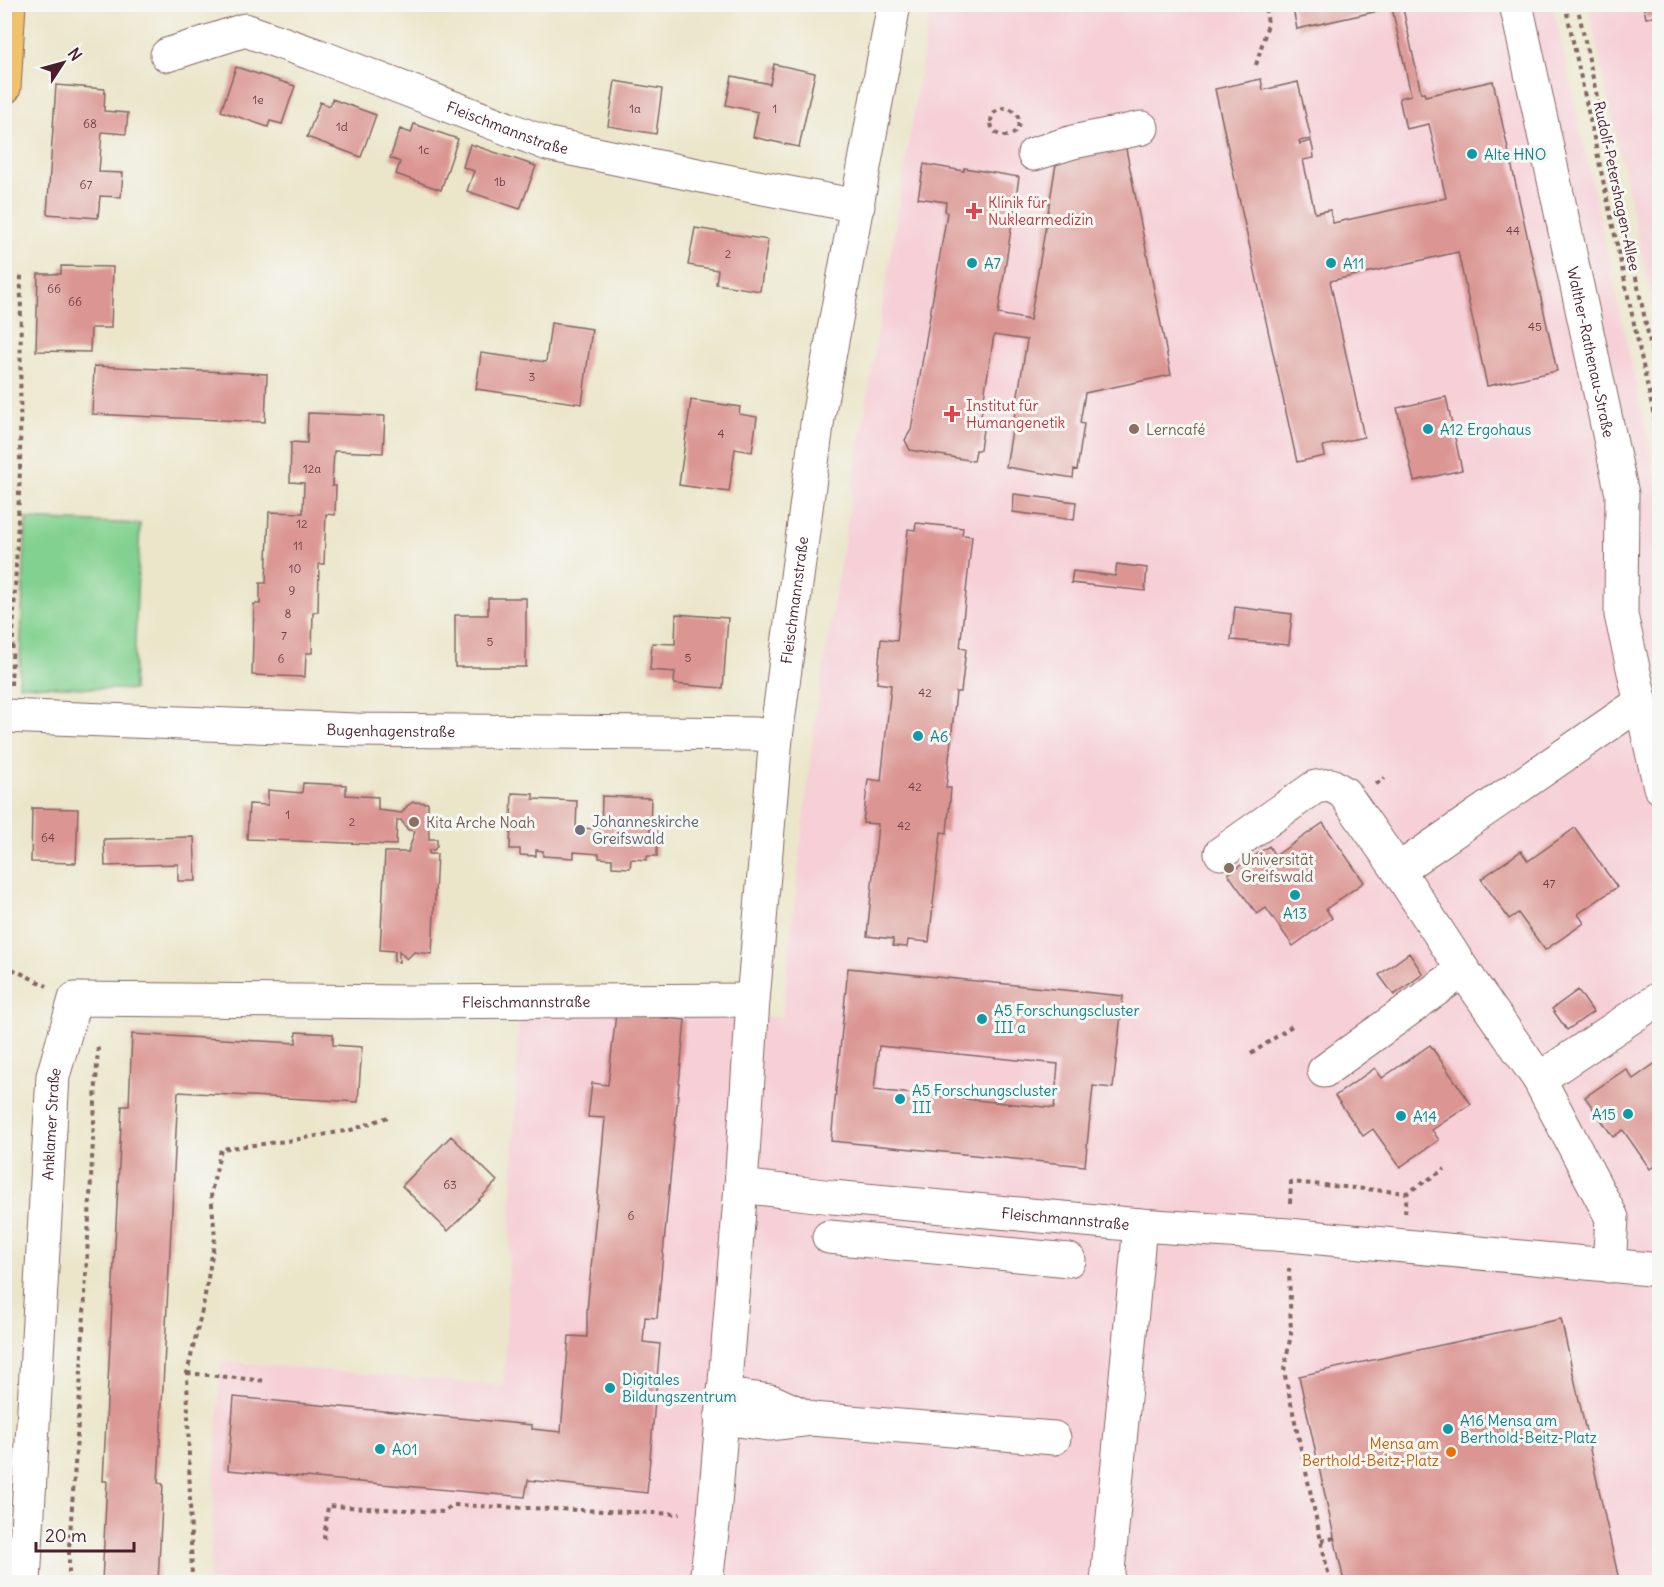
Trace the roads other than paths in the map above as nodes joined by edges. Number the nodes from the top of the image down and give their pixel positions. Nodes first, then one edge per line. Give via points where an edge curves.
1 (9, 4) edge
2 (894, 4) edge
3 (1516, 4) edge
4 (167, 55) dead end
5 (4, 88) edge
6 (1142, 128) dead end
7 (1034, 154) dead end
8 (858, 206) junction
9 (1640, 702) junction
10 (4, 716) edge
11 (777, 737) junction
12 (1659, 787) edge
13 (1221, 853) dead end
14 (1398, 870) junction
15 (1463, 970) junction
16 (1659, 998) edge
17 (75, 999) joint
18 (753, 1000) junction
19 (1324, 1071) dead end
20 (1539, 1078) junction
21 (741, 1186) junction
22 (1140, 1225) junction
23 (829, 1237) dead end
24 (1069, 1260) dead end
25 (1609, 1266) junction
26 (1659, 1270) edge
27 (722, 1406) junction
28 (1054, 1438) dead end
29 (24, 1582) edge
30 (706, 1582) edge
31 (1107, 1582) edge

1 - 5 main road
2 - 8 street, Fleischmannstraße
3 - 9 street, Walther-Rathenau-Straße via 1622,494 1621,615
4 - 8 street, Fleischmannstraße via 245,30 548,144
6 - 7 street
8 - 11 street, Fleischmannstraße via 818,417
9 - 12 street, Walther-Rathenau-Straße
9 - 14 street
10 - 11 street, Bugenhagenstraße via 356,730
11 - 18 street, Fleischmannstraße
13 - 14 street via 1315,788 1331,785 1344,793
14 - 15 street
15 - 19 street
15 - 20 street
16 - 20 street
17 - 18 street, Fleischmannstraße
17 - 29 street, Anklamer Straße via 53,1076
18 - 21 street, Fleischmannstraße
20 - 25 street via 1612,1218
21 - 22 street, Fleischmannstraße
21 - 27 street, Fleischmannstraße
22 - 25 street
22 - 31 street, Fleischmannstraße
23 - 24 street
25 - 26 street
27 - 28 street via 771,1401 811,1419
27 - 30 street, Fleischmannstraße

